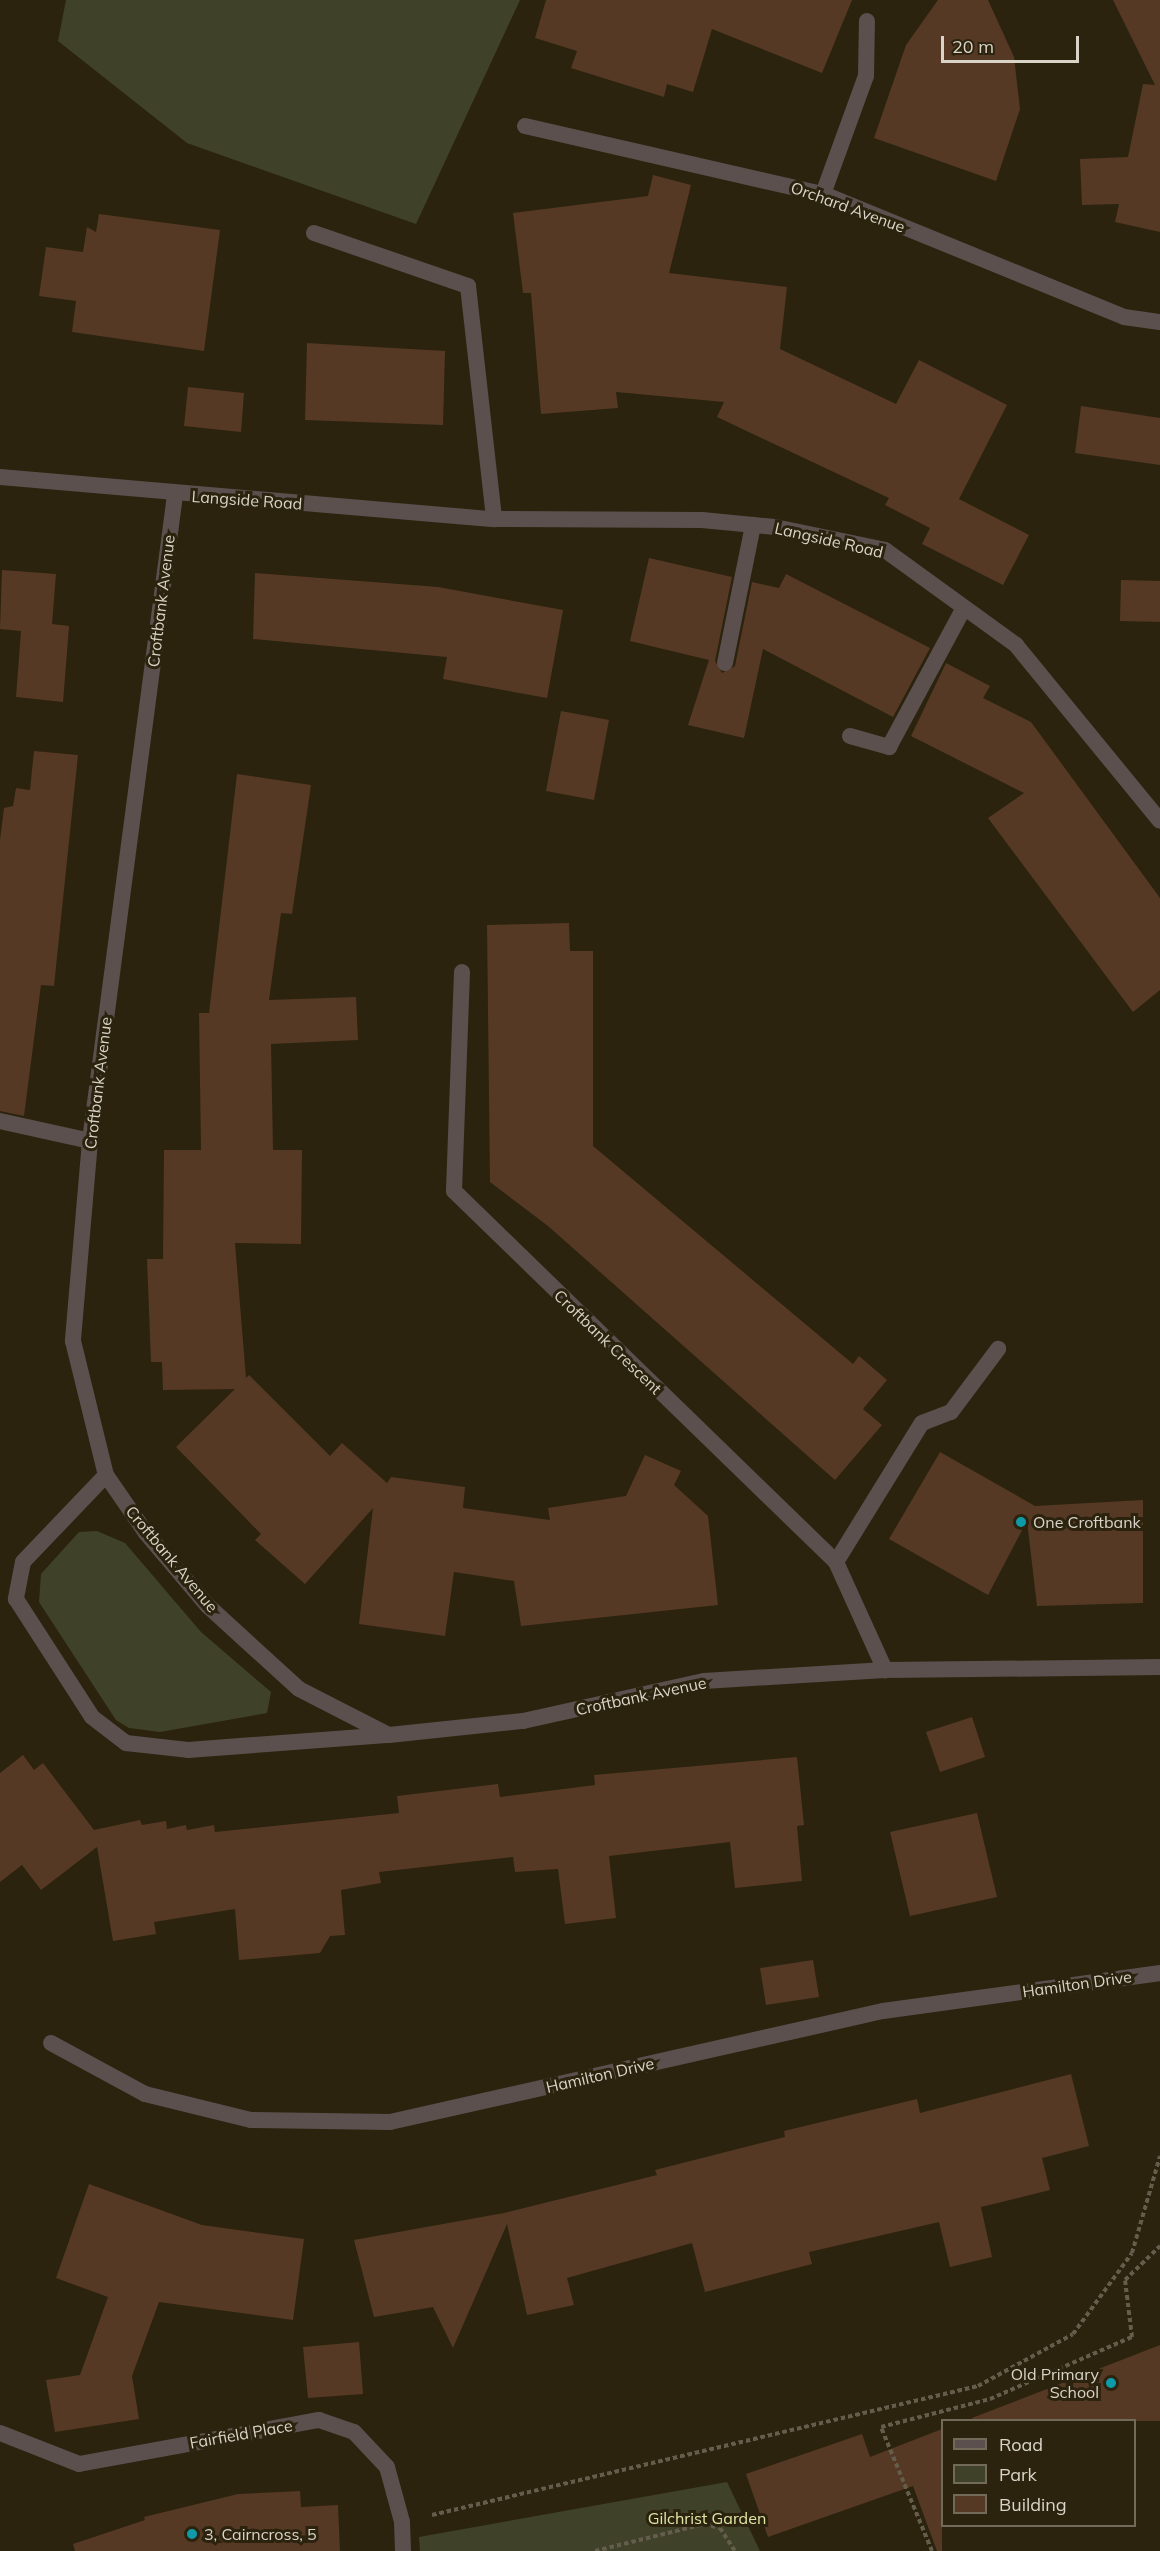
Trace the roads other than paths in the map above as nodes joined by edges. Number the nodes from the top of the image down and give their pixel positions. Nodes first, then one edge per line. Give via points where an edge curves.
1 (867, 21) dead end
2 (525, 126) dead end
3 (823, 194) junction
4 (314, 233) dead end
5 (1160, 322) edge
6 (0, 477) edge
7 (175, 495) junction
8 (494, 519) junction
9 (753, 525) junction
10 (964, 608) junction
11 (724, 663) dead end
12 (850, 736) dead end
13 (1160, 821) edge
14 (462, 972) dead end
15 (0, 1121) edge
16 (90, 1141) junction
17 (998, 1349) dead end
18 (106, 1475) junction
19 (836, 1562) junction
20 (1160, 1667) edge
21 (885, 1670) junction
22 (389, 1736) junction
23 (1160, 1973) edge
24 (51, 2043) dead end
25 (0, 2433) edge
26 (403, 2551) edge

1 - 3 street via 866,76
2 - 3 street, Orchard Avenue
3 - 5 street, Orchard Avenue via 1124,317
4 - 8 street via 468,286
6 - 7 street, Langside Road
7 - 8 street, Langside Road
7 - 16 street, Croftbank Avenue
8 - 9 street, Langside Road
9 - 10 street, Langside Road via 885,550
9 - 11 street
10 - 12 street via 890,747
10 - 13 street, Langside Road via 1016,645
14 - 19 street, Croftbank Crescent via 453,1191
15 - 16 street
16 - 18 street, Croftbank Avenue via 73,1341
17 - 19 street via 951,1412 922,1423
18 - 22 street, Croftbank Avenue via 146,1533 208,1606 299,1689
18 - 22 street via 23,1562 16,1599 92,1717 126,1743 188,1750
19 - 21 street, Croftbank Crescent
20 - 21 street, Croftbank Avenue
21 - 22 street, Croftbank Avenue via 704,1681 523,1721
23 - 24 street, Hamilton Drive via 883,2011 390,2122 251,2120 145,2094
25 - 26 street, Fairfield Place via 79,2463 319,2420 354,2432 387,2467 402,2522

